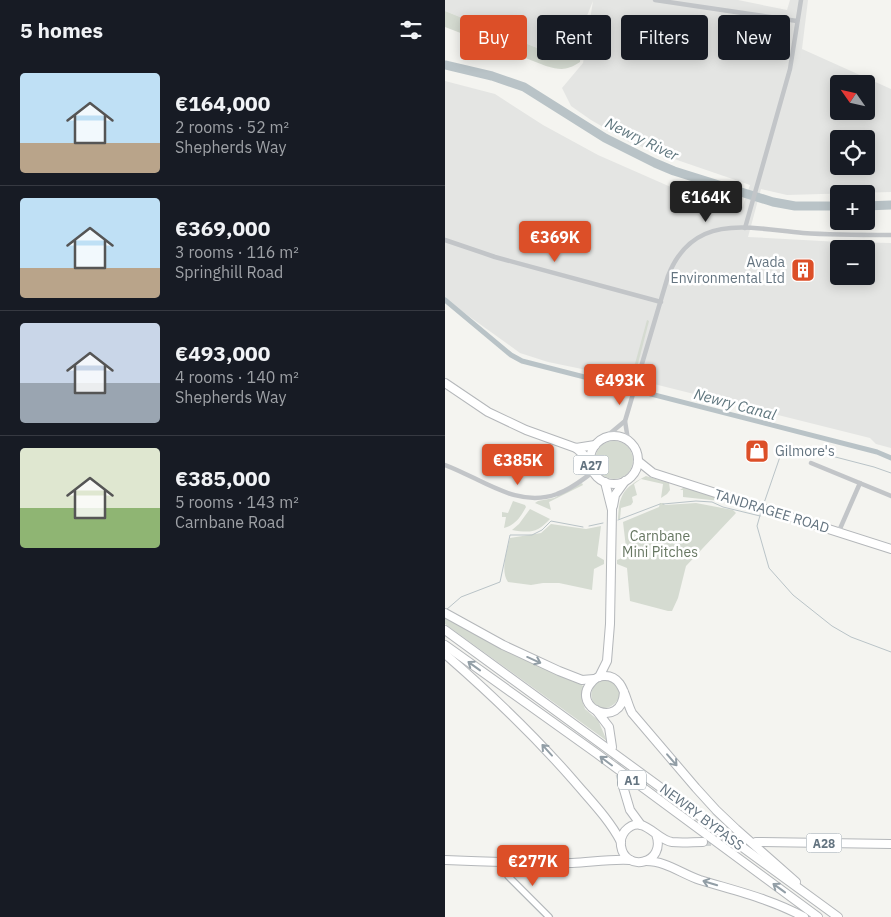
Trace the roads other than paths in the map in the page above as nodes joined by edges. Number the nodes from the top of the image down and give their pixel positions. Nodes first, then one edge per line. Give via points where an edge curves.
1 (655, 0) edge
2 (801, 0) edge
3 (797, 21) junction
4 (745, 228) junction
5 (891, 235) edge
6 (445, 240) edge
7 (661, 302) junction
8 (445, 383) edge
9 (625, 421) junction
10 (607, 436) junction
11 (628, 440) junction
12 (595, 446) junction
13 (576, 448) junction
14 (638, 461) junction
15 (811, 463) dead end
16 (445, 465) edge
17 (592, 469) junction
18 (635, 473) junction
19 (653, 473) junction
20 (605, 482) junction
21 (625, 482) junction
22 (860, 483) junction
23 (891, 496) edge
24 (612, 510) junction
25 (839, 532) junction
26 (891, 548) edge
27 (445, 613) edge
28 (445, 630) edge
29 (445, 645) edge
30 (445, 654) edge
31 (607, 661) junction
32 (597, 678) junction
33 (615, 679) junction
34 (624, 692) junction
35 (618, 708) junction
36 (596, 710) junction
37 (609, 727) junction
38 (612, 747) tunnel mouth
39 (622, 782) tunnel mouth
40 (630, 810) junction
41 (641, 825) junction
42 (625, 832) junction
43 (656, 834) junction
44 (671, 842) junction
45 (703, 842) tunnel mouth
46 (756, 842) tunnel mouth
47 (621, 844) junction
48 (891, 844) edge
49 (656, 853) junction
50 (605, 859) junction
51 (445, 860) edge
52 (630, 860) junction
53 (646, 861) junction
54 (505, 862) junction
55 (823, 906) junction
56 (549, 917) edge
57 (805, 917) edge
58 (819, 917) edge
59 (838, 917) edge

1 - 3 street
2 - 3 street
3 - 4 street via 790,69
4 - 5 street via 833,235
4 - 7 street via 716,230 686,247 672,266
6 - 7 street via 495,257
7 - 9 street
8 - 13 highway, A27 via 511,424
9 - 10 street
9 - 11 street
10 - 11 highway, A27 via 621,436
10 - 12 highway, A27
11 - 14 highway via 636,449
12 - 13 highway, A27
12 - 17 highway, A27 via 590,459
13 - 17 highway, A27
14 - 18 highway
14 - 19 highway, TANDRAGEE ROAD
15 - 22 street
16 - 17 street via 510,494 536,499 570,488
17 - 20 highway, A27
18 - 19 highway, TANDRAGEE ROAD
18 - 21 highway, A27
19 - 25 highway, TANDRAGEE ROAD
20 - 21 highway, A27
20 - 24 highway, A27
21 - 24 highway, A27 via 615,495
22 - 23 street
22 - 25 street
24 - 31 highway, A27
25 - 26 highway, TANDRAGEE ROAD
27 -> 32 highway via 559,671 582,680
28 - 55 highway, NEWRY BYPASS / A1
58 -> 29 highway, NEWRY BYPASS / A1
47 -> 30 highway via 610,824 543,746
31 - 32 highway, A27
31 - 33 highway, A27
32 - 33 highway via 610,676
32 - 36 highway, A27 via 590,683 587,695
33 - 34 highway, A27
34 - 35 highway
34 -> 55 highway via 632,713 696,788 736,829
35 - 36 highway via 607,713
35 - 37 highway
36 - 37 highway, A27
37 - 38 highway, A27
39 - 40 highway
40 - 41 highway
40 - 42 highway
41 - 42 highway
41 - 43 highway
42 - 47 highway
43 - 44 highway
43 - 49 highway
44 - 45 highway
44 - 49 highway
46 - 48 highway, A28
47 - 50 highway
47 - 52 highway
49 - 53 highway
50 - 52 highway
50 - 54 highway via 571,863
51 - 54 highway
52 - 53 highway
57 -> 53 highway via 783,906 699,880 662,863
54 - 56 street via 508,876
55 - 59 highway, NEWRY BYPASS / A1

